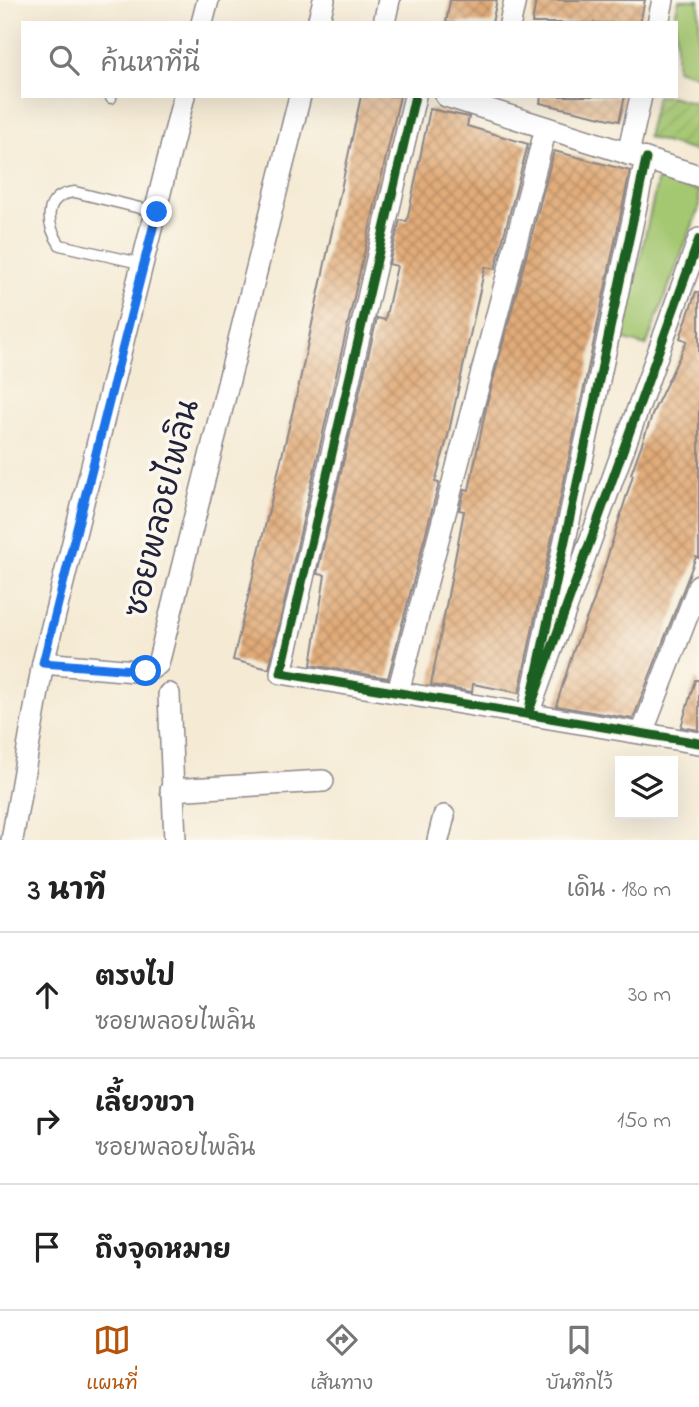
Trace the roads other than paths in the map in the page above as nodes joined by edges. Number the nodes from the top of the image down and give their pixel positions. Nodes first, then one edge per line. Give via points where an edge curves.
1 (208, 0) edge
2 (324, 0) edge
3 (389, 0) edge
4 (515, 0) edge
5 (663, 0) edge
6 (203, 21) edge
7 (319, 21) edge
8 (384, 21) edge
9 (510, 21) edge
10 (658, 21) edge
11 (184, 98) edge
12 (300, 98) edge
13 (415, 98) edge
14 (459, 98) edge
15 (641, 98) edge
16 (491, 103) edge
17 (546, 128) junction
18 (637, 157) junction
19 (699, 176) edge
20 (157, 212) junction
21 (699, 239) edge
22 (145, 264) junction
23 (699, 585) edge
24 (43, 663) junction
25 (398, 692) junction
26 (169, 694) dead end
27 (528, 714) junction
28 (642, 733) junction
29 (699, 743) edge
30 (323, 781) dead end
31 (171, 790) junction
32 (444, 816) dead end
33 (12, 840) edge
34 (175, 840) edge
35 (438, 840) edge

1 - 6 street
2 - 7 street
3 - 8 street
4 - 9 street
5 - 10 street
11 - 20 street
12 - 24 street, ซอยพลอยไพลิน via 158,664 146,671
13 - 25 street via 281,673
14 - 16 street
15 - 18 street
16 - 17 street
17 - 18 street
17 - 25 street
18 - 19 street
18 - 27 street
20 - 22 street
20 - 22 lane via 75,192 54,200 49,218 60,245
21 - 27 street
22 - 24 street
23 - 28 street
24 - 33 street
25 - 27 street
26 - 31 street
27 - 28 street
28 - 29 street
30 - 31 street
31 - 34 street
32 - 35 street

